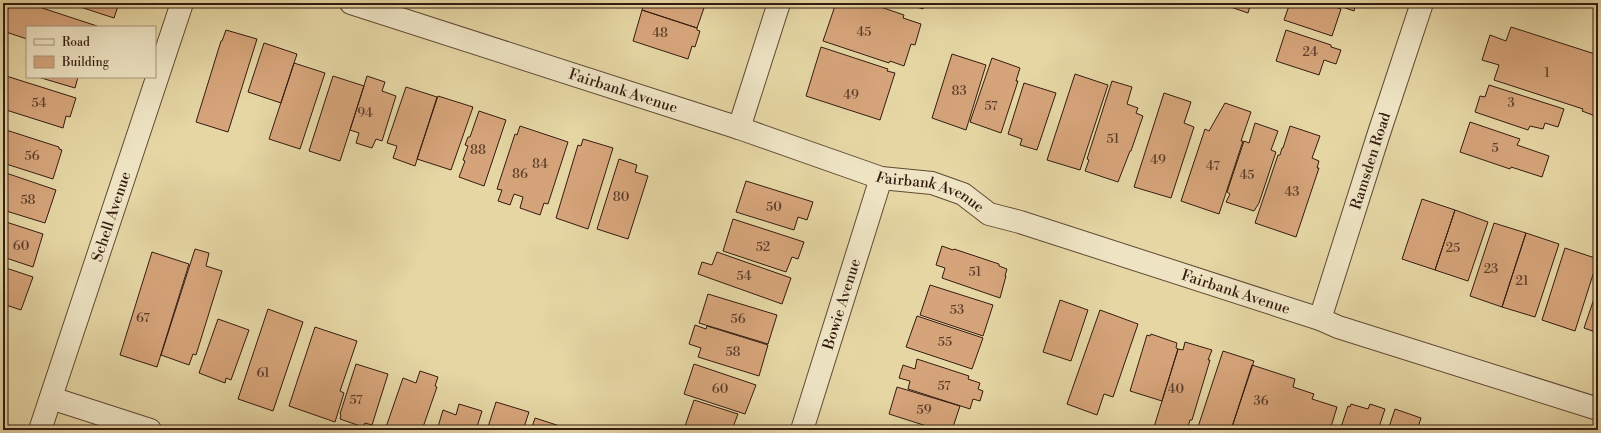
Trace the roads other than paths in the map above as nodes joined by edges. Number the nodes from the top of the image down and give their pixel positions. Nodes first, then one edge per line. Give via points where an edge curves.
1 (182, 3) edge
2 (351, 3) edge
3 (779, 3) edge
4 (1422, 3) edge
5 (739, 128) junction
6 (881, 178) junction
7 (1320, 320) junction
8 (51, 398) junction
9 (1598, 410) edge
10 (40, 430) edge
11 (150, 430) edge
12 (802, 430) edge

1 - 8 street, Schell Avenue
2 - 5 street, Fairbank Avenue
3 - 5 street
4 - 7 street, Ramsden Road
5 - 6 street, Fairbank Avenue
6 - 7 street, Fairbank Avenue via 932,183 963,194 990,214
6 - 12 street, Bowie Avenue
7 - 9 street, Fairbank Avenue
8 - 10 street, Schell Avenue
8 - 11 street

